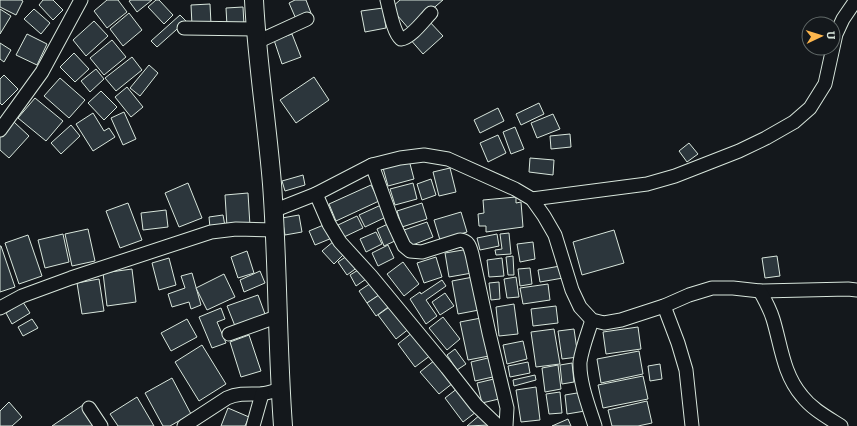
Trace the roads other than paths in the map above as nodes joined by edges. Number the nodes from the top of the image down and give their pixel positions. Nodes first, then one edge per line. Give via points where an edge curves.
1 (81, 0) edge
2 (254, 0) edge
3 (856, 0) edge
4 (392, 2) edge
5 (431, 13) dead end
6 (307, 19) dead end
7 (184, 28) dead end
8 (256, 36) junction
9 (0, 130) edge
10 (372, 165) junction
11 (316, 194) junction
12 (532, 199) junction
13 (273, 211) junction
14 (275, 230) junction
15 (857, 290) edge
16 (760, 291) junction
17 (664, 306) junction
18 (0, 308) edge
19 (279, 316) junction
20 (592, 320) junction
21 (229, 334) dead end
22 (280, 390) junction
23 (262, 394) junction
24 (89, 408) dead end
25 (102, 426) edge
26 (184, 426) edge
27 (253, 426) edge
28 (283, 426) edge
29 (498, 426) edge
30 (506, 426) edge
31 (595, 426) edge
32 (692, 426) edge
33 (841, 426) edge

1 - 9 street via 42,72
2 - 8 street
3 - 12 street via 836,34 825,84 810,108 794,122 739,151 675,176 647,184
4 - 5 street via 394,27 401,39 409,35
6 - 8 street
7 - 8 street
8 - 13 street
10 - 11 street
10 - 12 street via 424,155 448,159
10 - 30 street via 392,220 404,246 410,251 417,252 460,240 465,240 469,244 507,408
11 - 13 street
11 - 29 street via 340,242 371,276 476,405
12 - 20 street via 555,235 580,307
13 - 14 street
14 - 18 street via 236,229 211,232 71,278 22,296
14 - 19 street
15 - 16 street
16 - 17 street via 712,288
16 - 33 street via 768,304 795,388 814,408
17 - 20 street via 622,320 604,323
17 - 32 street via 686,370
19 - 21 street
19 - 22 street
20 - 31 street via 580,362
22 - 23 street
22 - 28 street
23 - 26 street via 234,395
23 - 27 street
24 - 25 street

